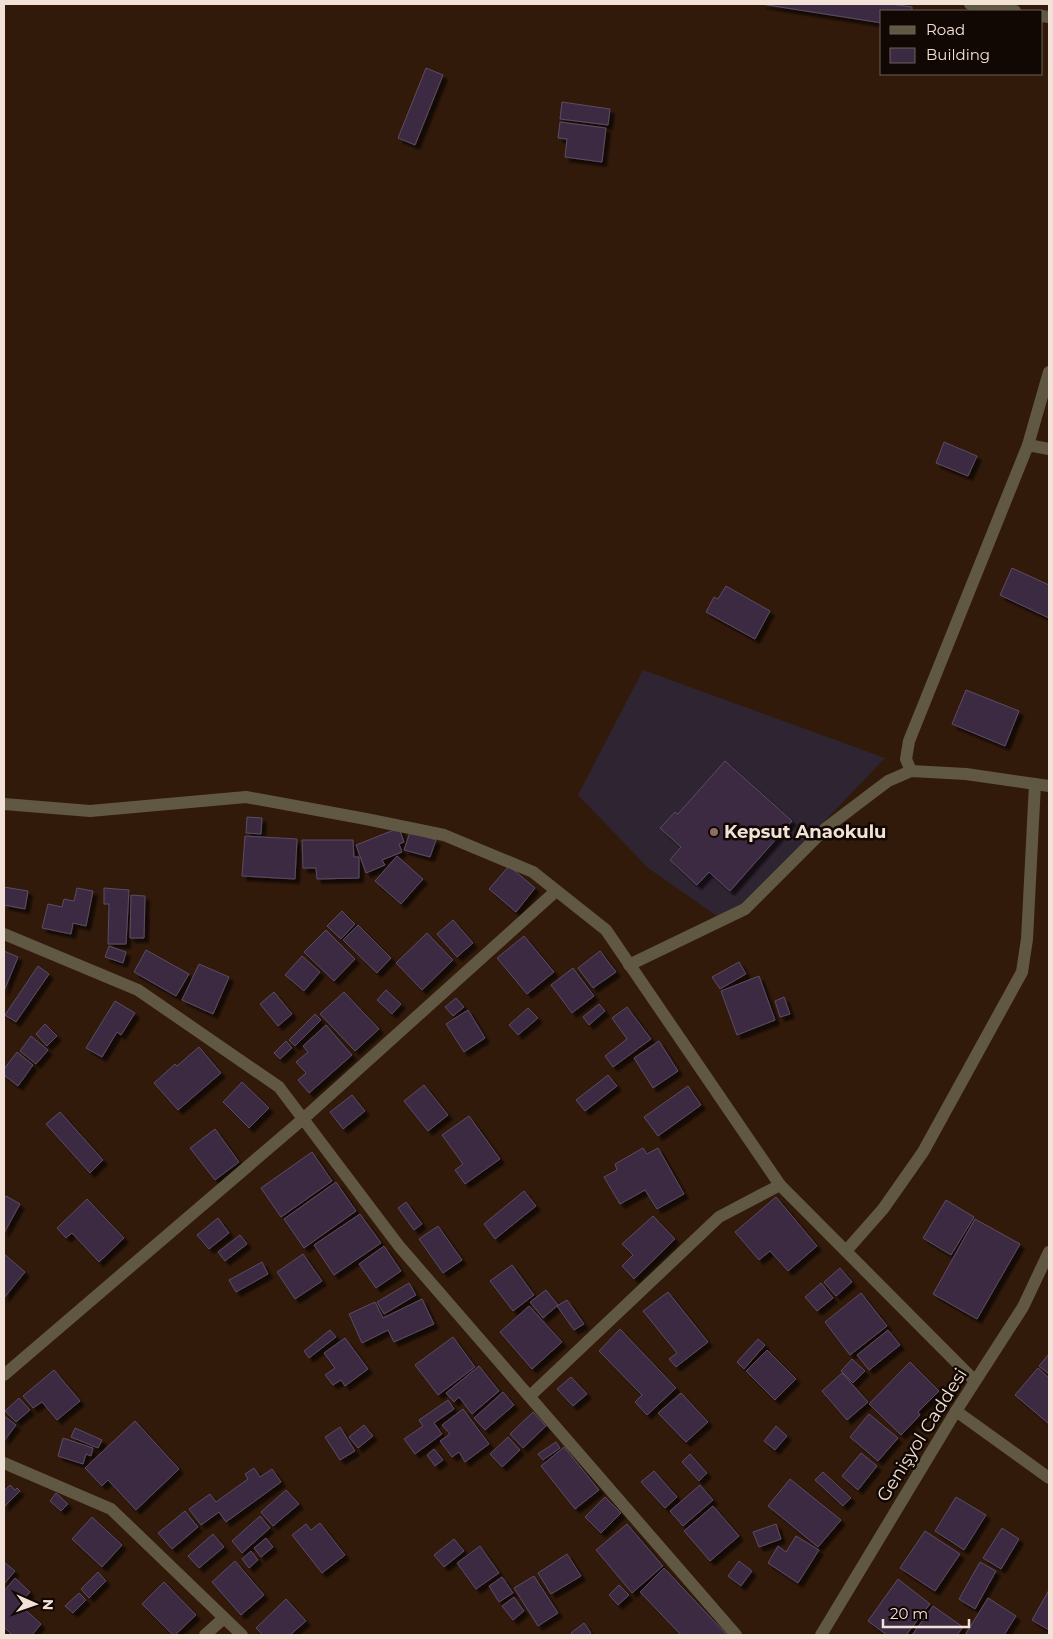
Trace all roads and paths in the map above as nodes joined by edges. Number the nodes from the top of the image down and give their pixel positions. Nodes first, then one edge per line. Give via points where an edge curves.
1 (970, 4) edge
2 (1009, 10) edge
3 (1049, 372) edge
4 (1028, 445) junction
5 (1049, 449) edge
6 (912, 771) junction
7 (1035, 784) junction
8 (1049, 786) edge
9 (4, 804) edge
10 (556, 891) junction
11 (4, 934) edge
12 (629, 965) junction
13 (303, 1119) junction
14 (780, 1185) junction
15 (846, 1252) junction
16 (1049, 1252) edge
17 (4, 1375) edge
18 (975, 1381) junction
19 (530, 1396) junction
20 (956, 1411) junction
21 (4, 1463) edge
22 (1049, 1478) edge
23 (224, 1618) junction
24 (205, 1635) edge
25 (242, 1635) edge
26 (736, 1635) edge
27 (821, 1635) edge

1 - 2 street
3 - 4 street
4 - 5 street
4 - 6 street via 909,741 906,759
6 - 7 street via 966,774
6 - 12 street via 888,781 826,828 745,909
7 - 8 street
7 - 15 street via 1027,940 1022,972 923,1152 883,1209
9 - 10 street via 90,811 246,797 444,835 533,872
10 - 12 street via 606,930
10 - 13 street
11 - 13 street via 138,990 279,1087
12 - 14 street
13 - 17 street
13 - 19 street via 399,1246
14 - 15 street
14 - 19 street via 719,1217
15 - 18 street
16 - 18 street, Genişyol Caddesi via 1023,1307
18 - 20 street, Genişyol Caddesi
19 - 26 street
20 - 22 street
20 - 27 street, Genişyol Caddesi
21 - 23 street via 111,1509
23 - 24 street
23 - 25 street

